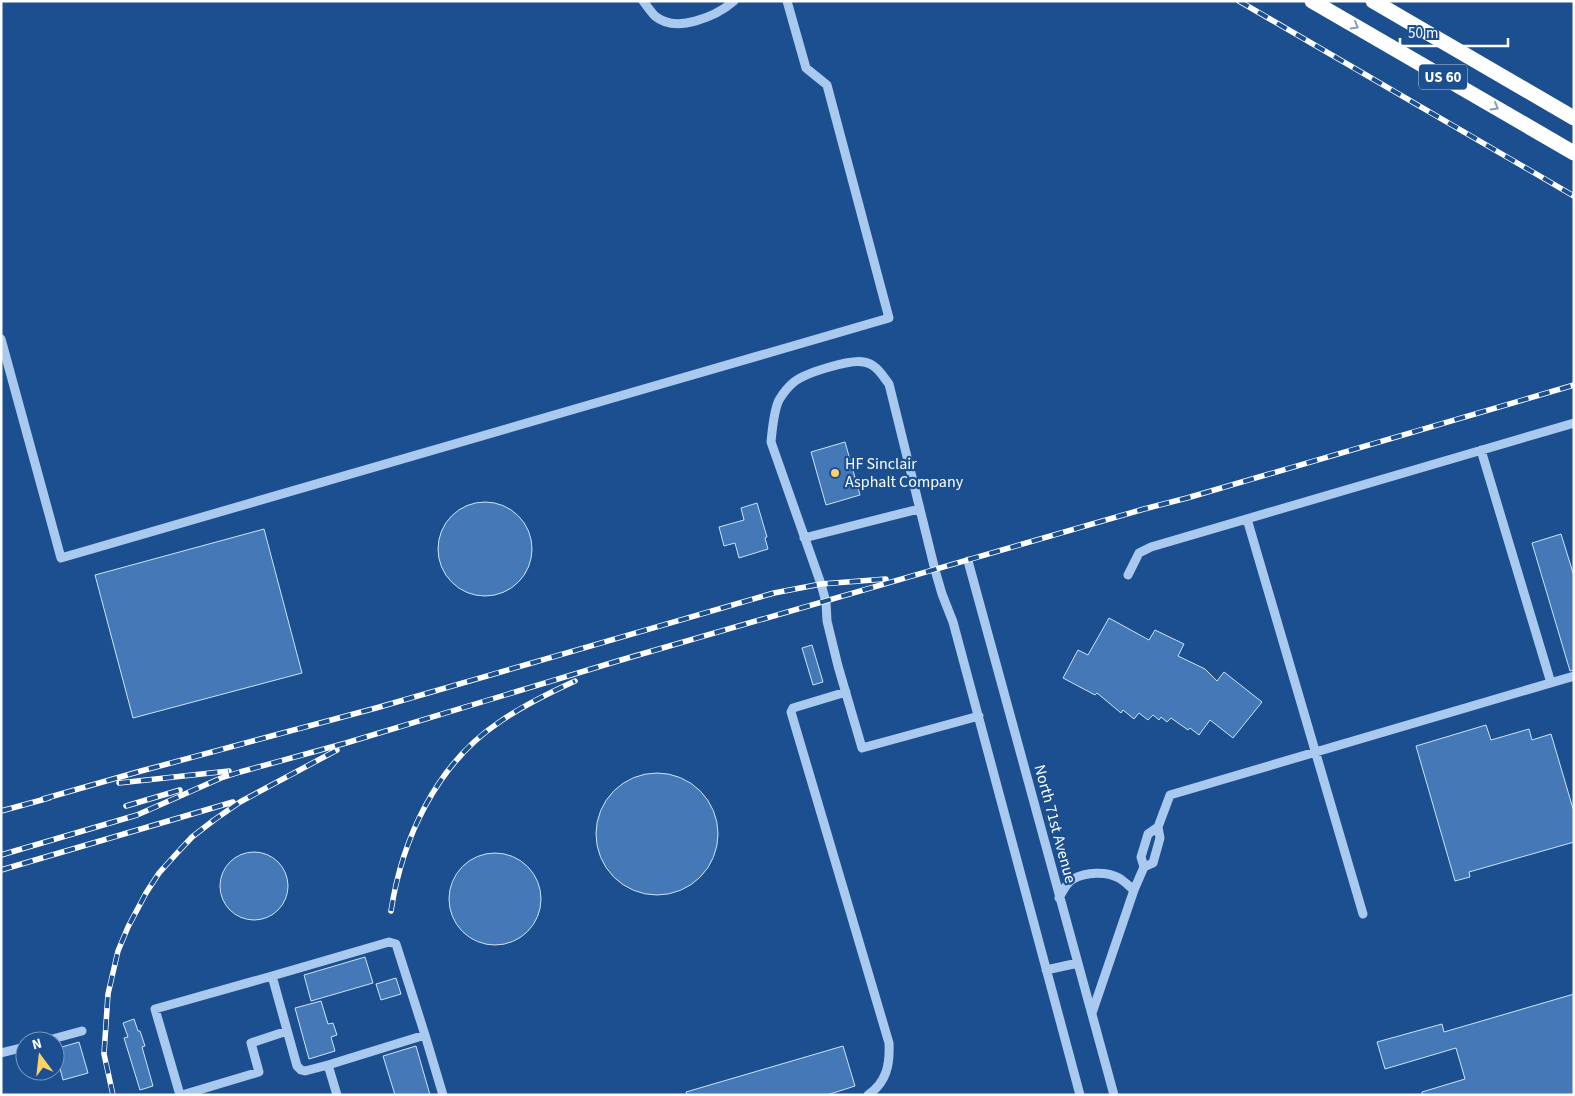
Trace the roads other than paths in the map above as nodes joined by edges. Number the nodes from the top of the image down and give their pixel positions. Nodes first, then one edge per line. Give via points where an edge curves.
1 (643, 1) edge
2 (734, 1) edge
3 (787, 1) edge
4 (1312, 1) edge
5 (1381, 3) edge
6 (1572, 114) edge
7 (1574, 153) edge
8 (1, 339) edge
9 (1574, 423) edge
10 (1481, 450) junction
11 (919, 509) junction
12 (1247, 519) junction
13 (804, 538) junction
14 (968, 561) dead end
15 (1128, 575) dead end
16 (1574, 676) edge
17 (1551, 683) junction
18 (846, 692) junction
19 (978, 716) junction
20 (1315, 752) junction
21 (1134, 890) junction
22 (1059, 898) junction
23 (1363, 914) dead end
24 (1078, 962) junction
25 (1046, 970) junction
26 (272, 976) junction
27 (1092, 1013) junction
28 (82, 1031) dead end
29 (287, 1032) junction
30 (425, 1035) junction
31 (65, 1036) edge
32 (15, 1050) edge
33 (1, 1053) edge
34 (328, 1065) junction
35 (181, 1095) edge
36 (337, 1095) edge
37 (443, 1095) edge
38 (868, 1095) edge
39 (1080, 1095) edge
40 (1114, 1095) edge

1 - 2 lane via 656,17 671,23 698,21
3 - 8 lane via 806,68 827,85 889,318 61,558
4 -> 7 highway, US 60
5 - 6 highway, US 60
9 - 10 lane
10 - 12 lane
10 - 17 lane
11 - 13 lane
11 - 13 lane via 889,384 877,369 863,362 843,363 812,372 794,382 779,400 772,430 771,442
11 - 19 lane
12 - 15 lane via 1151,547 1139,553
12 - 20 lane
13 - 18 lane via 824,593 827,621
14 - 22 lane, North 71st Avenue
16 - 17 lane
17 - 20 lane
18 - 19 lane via 862,748
18 - 38 lane via 801,705 791,712 889,1043 886,1073
19 - 25 lane
20 - 21 lane via 1170,795 1158,827 1160,838 1153,863 1144,868
20 - 23 lane
21 - 22 lane via 1119,878 1087,874 1072,879
21 - 27 lane
22 - 24 lane, North 71st Avenue
24 - 25 lane
24 - 27 lane, North 71st Avenue
25 - 39 lane
26 - 29 lane
26 - 30 lane via 390,942 396,944
26 - 35 lane via 155,1009
27 - 40 lane, North 71st Avenue
28 - 31 lane
29 - 34 lane via 297,1066 305,1072
29 - 35 lane via 251,1043 259,1072
30 - 34 lane
30 - 37 lane
32 - 33 lane
34 - 36 lane

